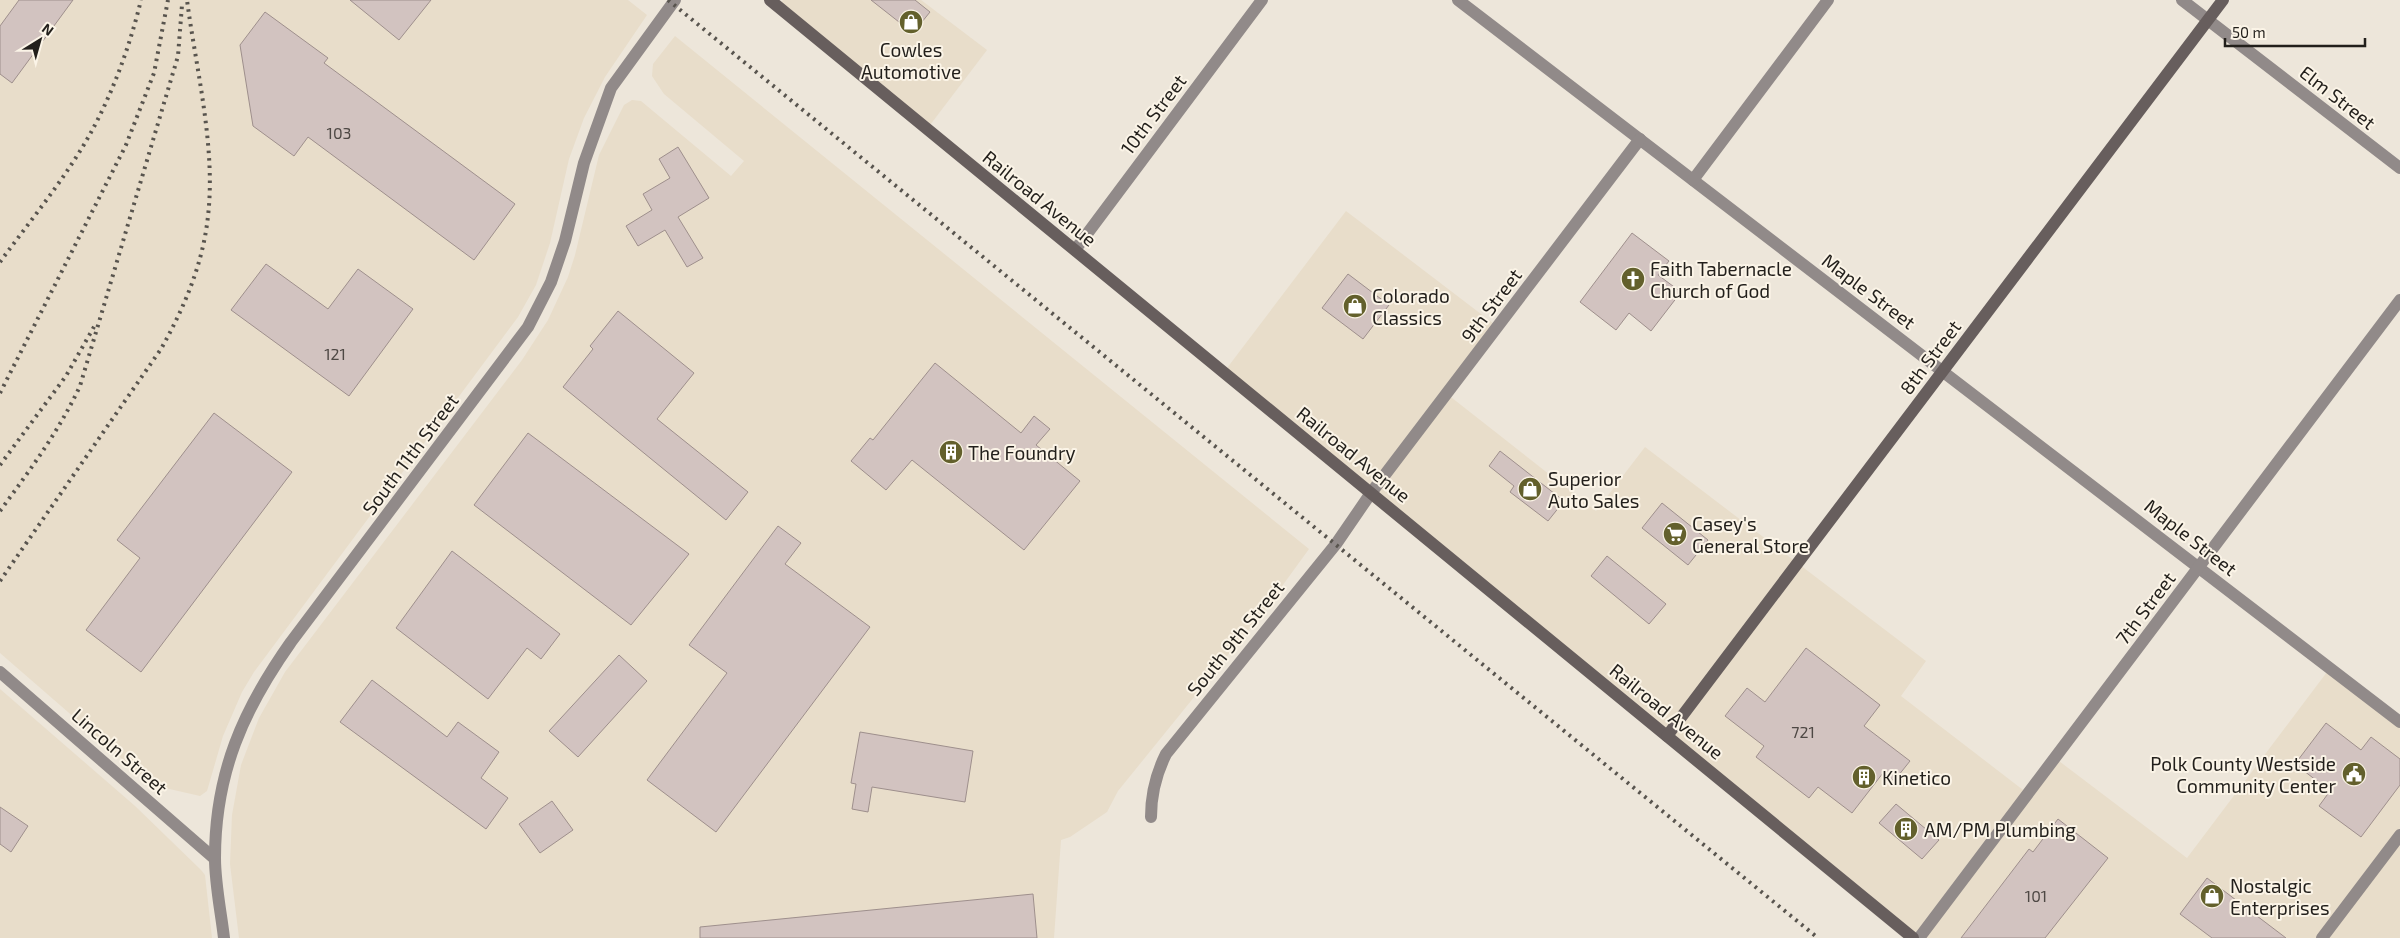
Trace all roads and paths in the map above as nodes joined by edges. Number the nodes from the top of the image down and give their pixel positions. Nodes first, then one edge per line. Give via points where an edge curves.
1 (675, 0) edge
2 (1262, 0) edge
3 (1458, 0) edge
4 (1828, 0) edge
5 (2182, 0) edge
6 (2223, 0) edge
7 (777, 2) edge
8 (2208, 20) junction
9 (1640, 139) junction
10 (2400, 168) edge
11 (1693, 180) junction
12 (1075, 250) junction
13 (2400, 300) edge
14 (1943, 371) junction
15 (1372, 493) junction
16 (2199, 567) junction
17 (0, 672) edge
18 (2400, 722) edge
19 (1667, 736) junction
20 (1151, 816) dead end
21 (2400, 835) edge
22 (215, 859) junction
23 (224, 938) edge
24 (1913, 938) edge
25 (1919, 938) edge
26 (2322, 938) edge

1 - 22 street, South 11th Street via 611,88 584,163 565,241 551,282 528,327 291,642 259,690 238,734 224,778
2 - 12 street, 10th Street
3 - 9 street, Maple Street
4 - 11 street
5 - 8 street, Elm Street
6 - 8 main road, 8th Street
7 - 12 main road, Railroad Avenue
8 - 10 street, Elm Street
8 - 14 main road, 8th Street
9 - 11 street, Maple Street
9 - 15 street, 9th Street
11 - 14 street, Maple Street
12 - 15 main road, Railroad Avenue
13 - 16 street, 7th Street
14 - 16 street, Maple Street
14 - 19 main road, 8th Street
15 - 19 main road, Railroad Avenue
15 - 20 street, South 9th Street via 1336,544 1166,754 1151,794
16 - 18 street, Maple Street
16 - 25 street, 7th Street
17 - 22 street, Lincoln Street
19 - 24 main road, Railroad Avenue
21 - 26 street
22 - 23 street, South 11th Street

